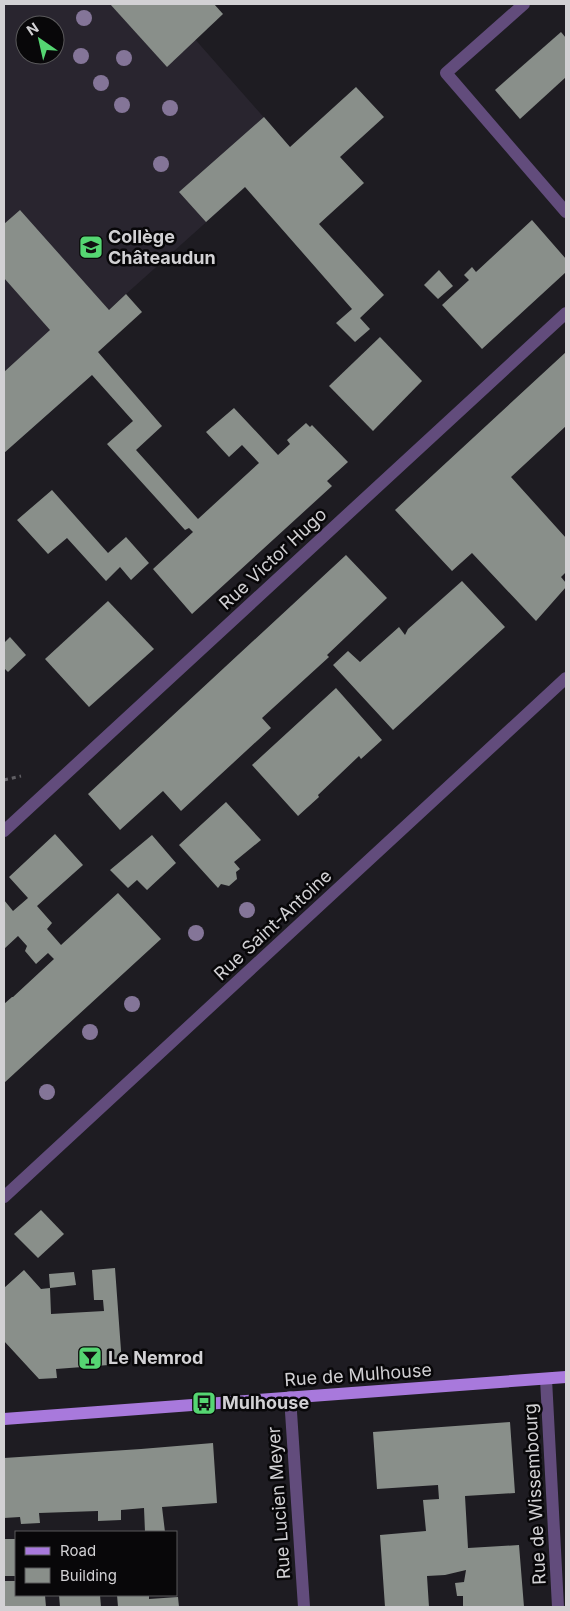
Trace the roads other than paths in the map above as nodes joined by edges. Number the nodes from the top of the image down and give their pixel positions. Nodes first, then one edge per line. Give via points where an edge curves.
1 (524, 4) edge
2 (566, 212) edge
3 (566, 313) edge
4 (566, 678) edge
5 (4, 831) edge
6 (4, 1197) edge
7 (566, 1377) edge
8 (546, 1379) junction
9 (290, 1397) junction
10 (4, 1419) edge
11 (304, 1607) edge
12 (558, 1607) edge

1 - 2 street via 446,73
3 - 5 street, Rue Victor Hugo
4 - 6 street, Rue Saint-Antoine
7 - 8 main road, Rue de Mulhouse
8 - 9 main road, Rue de Mulhouse
8 - 12 street, Rue de Wissembourg
9 - 10 main road, Rue de Mulhouse
9 - 11 street, Rue Lucien Meyer

